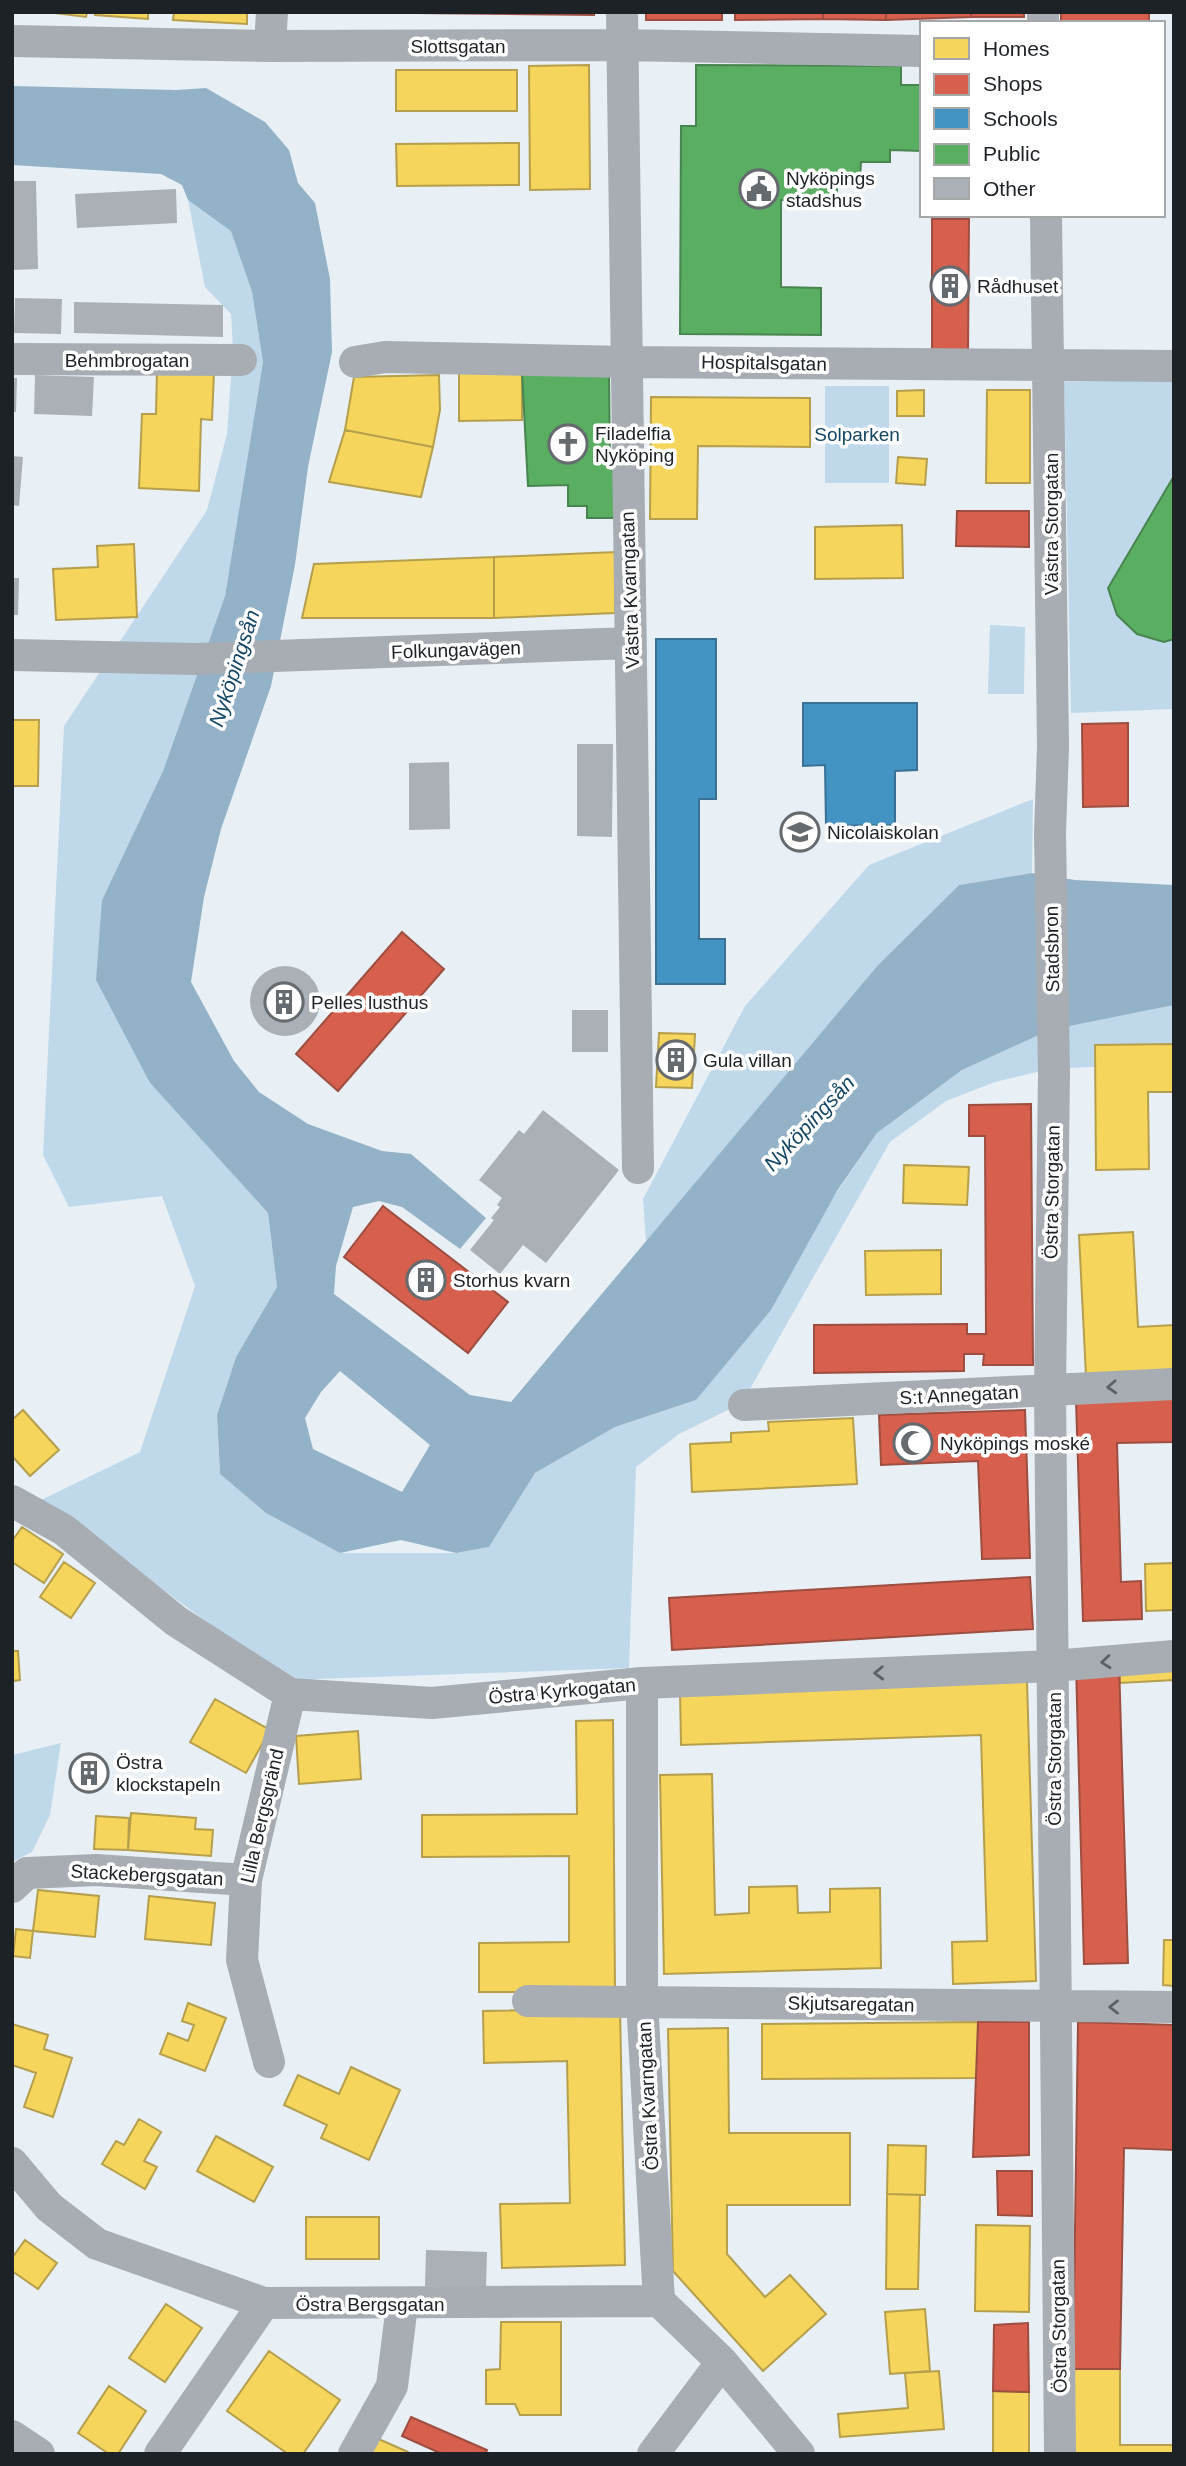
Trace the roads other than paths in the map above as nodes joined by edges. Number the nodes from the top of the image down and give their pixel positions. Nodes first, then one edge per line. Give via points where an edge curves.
1 (272, 12) edge
2 (622, 12) edge
3 (12, 41) edge
4 (623, 45) junction
5 (270, 46) junction
6 (913, 51) edge
7 (1046, 217) edge
8 (12, 359) edge
9 (241, 360) dead end
10 (355, 362) dead end
11 (628, 362) junction
12 (1050, 366) junction
13 (1174, 366) edge
14 (630, 643) junction
15 (12, 655) edge
16 (1050, 833) joint
17 (1054, 1065) joint
18 (638, 1168) dead end
19 (1174, 1384) edge
20 (1050, 1390) junction
21 (744, 1405) dead end
22 (12, 1501) edge
23 (1174, 1656) edge
24 (1053, 1666) junction
25 (642, 1683) junction
26 (290, 1694) junction
27 (246, 1880) junction
28 (12, 1887) edge
29 (528, 2001) dead end
30 (642, 2001) junction
31 (1055, 2007) junction
32 (1174, 2007) edge
33 (268, 2062) dead end
34 (12, 2163) edge
35 (659, 2301) junction
36 (264, 2303) junction
37 (402, 2305) junction
38 (722, 2362) junction
39 (12, 2436) edge
40 (39, 2454) edge
41 (160, 2454) edge
42 (354, 2454) edge
43 (653, 2454) edge
44 (799, 2454) edge
45 (1060, 2454) edge

1 - 5 street
2 - 4 street, Västra Kvarngatan
3 - 5 street, Slottsgatan
4 - 5 street, Slottsgatan
4 - 6 street, Slottsgatan
4 - 11 street, Västra Kvarngatan via 624,341
7 - 12 street, Västra Storgatan
8 - 9 street, Behmbrogatan
10 - 11 street, Hospitalsgatan via 385,357
11 - 12 street, Hospitalsgatan
11 - 14 street, Västra Kvarngatan
12 - 13 street, Hospitalsgatan
12 - 16 street, Västra Storgatan
14 - 15 street, Folkungavägen via 195,659
14 - 18 street, Västra Kvarngatan
16 - 17 street, Stadsbron
17 - 20 street, Östra Storgatan
19 -> 20 street, S:t Annegatan
20 - 21 street, S:t Annegatan
20 - 24 street, Östra Storgatan
22 - 26 street, Östra Kyrkogatan via 64,1530 176,1621
23 -> 24 street, Östra Kyrkogatan
24 -> 25 street, Östra Kyrkogatan
24 - 31 street, Östra Storgatan
25 - 26 street, Östra Kyrkogatan via 432,1703
25 - 30 street, Östra Kvarngatan
26 - 27 street, Lilla Bergsgränd
27 - 28 street, Stackebergsgatan via 96,1870 27,1873
27 - 33 street, Lilla Bergsgränd via 242,1960
29 - 30 street, Skjutsaregatan
30 - 31 street, Skjutsaregatan
30 - 35 street, Östra Kvarngatan
32 -> 31 street, Skjutsaregatan
31 - 45 street, Östra Storgatan
34 - 36 street via 49,2207 97,2244
35 - 37 street, Östra Bergsgatan
35 - 38 street
36 - 37 street, Östra Bergsgatan
36 - 41 street
37 - 42 street via 392,2386
38 - 43 street
38 - 44 street
39 - 40 street

